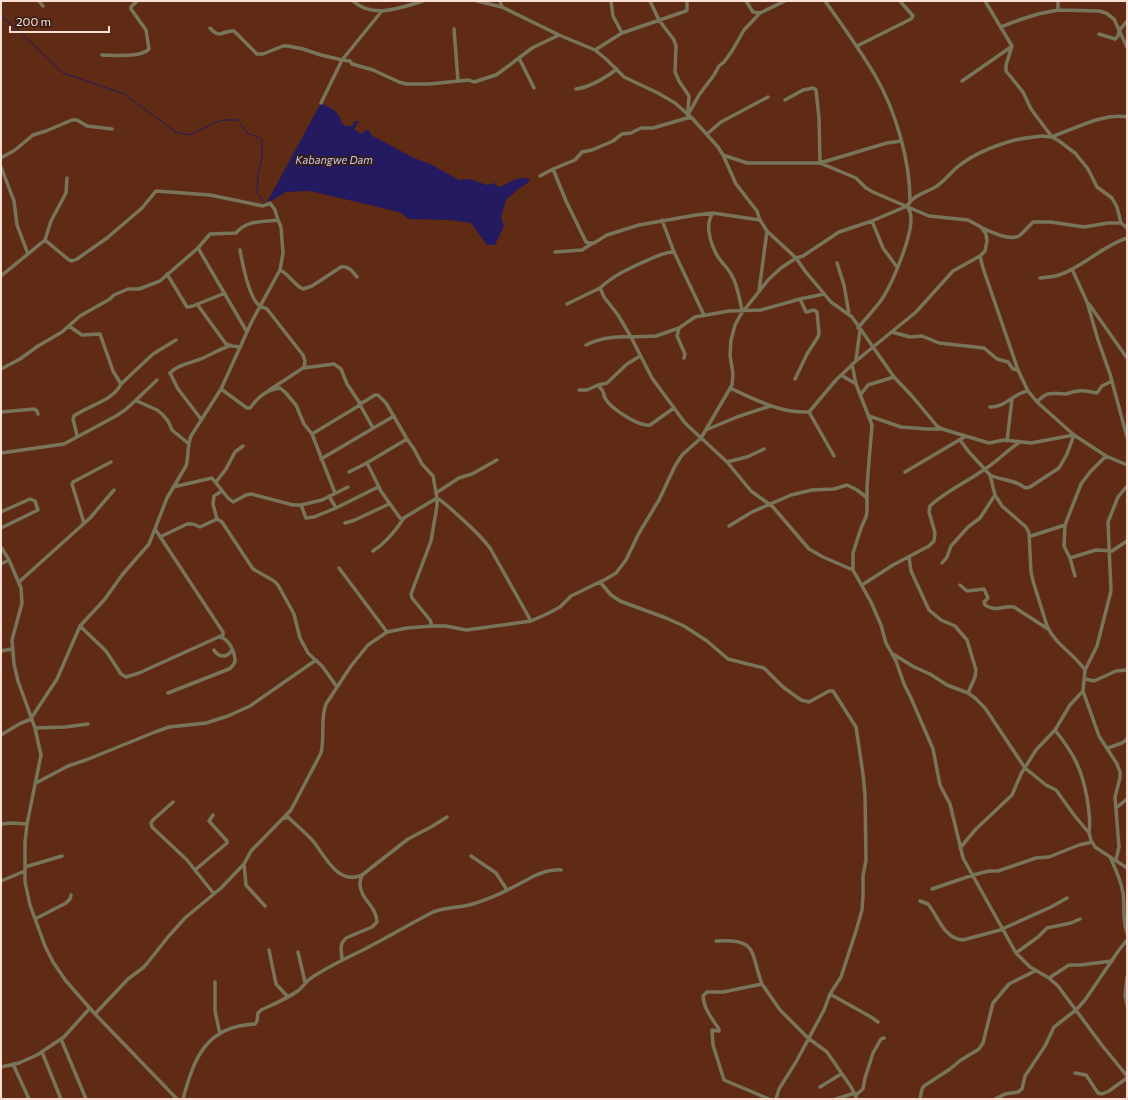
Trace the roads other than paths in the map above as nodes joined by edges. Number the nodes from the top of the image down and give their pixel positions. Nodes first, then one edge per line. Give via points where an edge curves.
1 (39, 1) edge
2 (137, 1) edge
3 (353, 1) edge
4 (422, 1) edge
5 (477, 1) edge
6 (500, 1) edge
7 (611, 1) edge
8 (650, 1) edge
9 (687, 1) edge
10 (746, 1) edge
11 (785, 1) edge
12 (825, 1) edge
13 (900, 1) edge
14 (985, 1) edge
15 (1058, 1) edge
16 (43, 6) dead end
17 (502, 7) junction
18 (1058, 10) junction
19 (381, 12) junction
20 (760, 13) junction
21 (659, 20) junction
22 (1127, 21) edge
23 (1001, 27) junction
24 (210, 28) dead end
25 (454, 29) dead end
26 (1119, 31) junction
27 (622, 33) junction
28 (1099, 34) dead end
29 (559, 35) junction
30 (857, 46) junction
31 (1011, 47) junction
32 (1127, 47) edge
33 (595, 50) junction
34 (102, 55) dead end
35 (519, 58) junction
36 (342, 60) junction
37 (617, 69) junction
38 (458, 81) junction
39 (962, 81) dead end
40 (534, 88) dead end
41 (576, 89) dead end
42 (768, 97) dead end
43 (785, 100) dead end
44 (321, 103) dead end
45 (688, 114) junction
46 (1127, 117) edge
47 (692, 118) junction
48 (112, 129) dead end
49 (707, 134) junction
50 (1052, 137) junction
51 (901, 141) junction
52 (723, 155) junction
53 (1, 158) edge
54 (820, 163) junction
55 (1, 167) edge
56 (554, 170) junction
57 (540, 176) dead end
58 (67, 178) dead end
59 (910, 200) junction
60 (907, 206) junction
61 (713, 213) junction
62 (278, 220) junction
63 (662, 220) junction
64 (760, 220) junction
65 (872, 221) junction
66 (1121, 223) junction
67 (981, 227) junction
68 (1127, 228) edge
69 (767, 231) junction
70 (1127, 238) edge
71 (44, 240) junction
72 (594, 243) junction
73 (198, 248) junction
74 (240, 250) dead end
75 (555, 252) dead end
76 (674, 252) junction
77 (28, 254) junction
78 (980, 256) junction
79 (796, 258) junction
80 (837, 263) dead end
81 (898, 267) junction
82 (1072, 269) junction
83 (280, 270) junction
84 (167, 274) junction
85 (1, 276) edge
86 (357, 277) dead end
87 (1040, 278) dead end
88 (600, 288) junction
89 (759, 292) junction
90 (224, 293) junction
91 (824, 294) junction
92 (800, 299) junction
93 (1087, 302) junction
94 (197, 304) junction
95 (567, 304) dead end
96 (261, 306) junction
97 (744, 310) junction
98 (849, 314) junction
99 (704, 315) junction
100 (69, 326) junction
101 (679, 328) junction
102 (859, 329) junction
103 (247, 332) junction
104 (892, 332) junction
105 (631, 337) junction
106 (176, 340) dead end
107 (586, 345) dead end
108 (229, 346) junction
109 (240, 347) junction
110 (872, 347) junction
111 (640, 356) junction
112 (684, 358) dead end
113 (1127, 358) edge
114 (856, 361) junction
115 (852, 364) junction
116 (304, 368) junction
117 (1, 369) edge
118 (1018, 370) junction
119 (841, 375) junction
120 (894, 377) junction
121 (157, 380) dead end
122 (795, 380) dead end
123 (1112, 381) junction
124 (120, 384) junction
125 (856, 384) junction
126 (598, 385) junction
127 (730, 388) junction
128 (221, 389) junction
129 (579, 390) dead end
130 (268, 391) junction
131 (1028, 391) junction
132 (860, 394) junction
133 (1012, 399) junction
134 (135, 401) junction
135 (1037, 402) junction
136 (360, 404) junction
137 (770, 406) junction
138 (990, 407) dead end
139 (674, 408) junction
140 (1, 412) edge
141 (809, 412) junction
142 (38, 414) dead end
143 (394, 416) junction
144 (869, 416) junction
145 (201, 419) junction
146 (373, 428) junction
147 (942, 429) junction
148 (706, 430) junction
149 (312, 434) junction
150 (1074, 435) junction
151 (966, 436) junction
152 (76, 437) junction
153 (1127, 437) edge
154 (701, 438) junction
155 (407, 439) junction
156 (960, 440) junction
157 (1007, 441) junction
158 (1020, 442) junction
159 (189, 444) junction
160 (242, 446) dead end
161 (764, 449) dead end
162 (1, 453) edge
163 (834, 456) dead end
164 (1106, 456) junction
165 (321, 459) junction
166 (497, 460) dead end
167 (111, 462) dead end
168 (727, 462) junction
169 (367, 463) junction
170 (1127, 465) edge
171 (985, 469) junction
172 (349, 472) dead end
173 (905, 472) dead end
174 (990, 475) junction
175 (216, 482) junction
176 (1127, 486) edge
177 (173, 487) junction
178 (348, 487) dead end
179 (380, 489) junction
180 (114, 490) dead end
181 (222, 491) junction
182 (866, 491) junction
183 (336, 492) junction
184 (861, 492) junction
185 (436, 493) junction
186 (996, 495) junction
187 (329, 496) junction
188 (866, 497) junction
189 (437, 498) junction
190 (389, 504) junction
191 (301, 505) junction
192 (770, 505) junction
193 (336, 508) junction
194 (1, 512) edge
195 (404, 518) junction
196 (217, 519) junction
197 (84, 523) junction
198 (344, 523) dead end
199 (1065, 525) junction
200 (729, 526) dead end
201 (1, 528) edge
202 (155, 529) junction
203 (1030, 536) junction
204 (160, 537) junction
205 (1127, 541) edge
206 (1, 547) edge
207 (373, 551) dead end
208 (1109, 551) junction
209 (909, 557) junction
210 (1070, 558) junction
211 (9, 560) junction
212 (942, 563) dead end
213 (1, 564) edge
214 (339, 568) dead end
215 (853, 570) junction
216 (1074, 576) dead end
217 (19, 582) junction
218 (600, 582) junction
219 (862, 585) junction
220 (960, 585) dead end
221 (530, 621) junction
222 (80, 626) junction
223 (432, 626) junction
224 (1049, 630) junction
225 (387, 632) junction
226 (220, 637) junction
227 (12, 649) junction
228 (214, 650) dead end
229 (232, 650) junction
230 (1, 651) edge
231 (892, 654) junction
232 (316, 660) junction
233 (1085, 670) junction
234 (1127, 670) edge
235 (1085, 679) junction
236 (337, 687) junction
237 (1083, 691) junction
238 (168, 693) dead end
239 (968, 693) junction
240 (32, 718) junction
241 (88, 724) dead end
242 (35, 728) junction
243 (1055, 730) junction
244 (2, 733) edge
245 (1127, 739) edge
246 (1108, 748) junction
247 (1025, 768) junction
248 (36, 782) junction
249 (1127, 799) edge
250 (173, 802) dead end
251 (1116, 808) junction
252 (213, 815) dead end
253 (447, 817) dead end
254 (284, 818) junction
255 (1, 824) edge
256 (27, 824) junction
257 (1089, 833) junction
258 (1092, 842) junction
259 (960, 848) junction
260 (62, 856) dead end
261 (471, 856) dead end
262 (1110, 857) junction
263 (1116, 860) junction
264 (244, 864) junction
265 (1127, 868) edge
266 (25, 869) junction
267 (195, 870) junction
268 (561, 870) dead end
269 (362, 875) junction
270 (973, 875) junction
271 (1, 881) edge
272 (932, 889) dead end
273 (507, 890) junction
274 (214, 894) junction
275 (71, 895) dead end
276 (1067, 898) dead end
277 (920, 901) dead end
278 (265, 906) dead end
279 (1080, 918) dead end
280 (35, 919) junction
281 (1002, 929) junction
282 (1127, 933) edge
283 (1127, 940) edge
284 (716, 941) dead end
285 (269, 950) dead end
286 (298, 952) dead end
287 (1016, 952) junction
288 (342, 959) junction
289 (1112, 961) junction
290 (1036, 971) junction
291 (1127, 977) edge
292 (1049, 978) junction
293 (215, 982) dead end
294 (305, 982) junction
295 (762, 984) junction
296 (830, 994) junction
297 (288, 997) junction
298 (1127, 1005) edge
299 (90, 1008) junction
300 (1076, 1010) junction
301 (95, 1014) junction
302 (878, 1022) dead end
303 (220, 1034) junction
304 (808, 1038) junction
305 (884, 1038) dead end
306 (61, 1039) junction
307 (42, 1052) junction
308 (13, 1064) junction
309 (1, 1067) edge
310 (1075, 1073) dead end
311 (841, 1074) junction
312 (1127, 1077) edge
313 (820, 1087) dead end
314 (856, 1096) edge
315 (29, 1099) edge
316 (61, 1099) edge
317 (86, 1099) edge
318 (177, 1099) edge
319 (183, 1099) edge
320 (769, 1099) edge
321 (776, 1099) edge
322 (836, 1099) edge
323 (920, 1099) edge
324 (995, 1099) edge

1 - 16 street
2 - 34 street via 131,9 146,30 148,51 133,55
3 - 19 street via 367,9
4 - 19 street
5 - 17 street
6 - 17 street
7 - 27 street via 613,16
8 - 21 street
9 - 21 street via 686,11
10 - 20 street via 753,12
11 - 20 street
12 - 30 street
13 - 30 street via 912,17
14 - 23 street
15 - 18 street
17 - 29 street
18 - 23 street
18 - 26 street via 1103,12 1114,19
19 - 36 street
20 - 45 street via 744,30
21 - 27 street
21 - 45 street via 676,46 675,72 689,96
22 - 26 street
23 - 31 street
24 - 36 street via 219,35 234,32 257,54 288,46
25 - 38 street
26 - 28 street via 1114,39
26 - 32 street
27 - 33 street
29 - 33 street
29 - 35 street via 532,48
30 - 51 street via 886,97
31 - 39 street
31 - 50 street via 1006,71
33 - 37 street
35 - 38 street via 496,74 474,82
35 - 40 street
36 - 38 street via 406,84
36 - 44 street
37 - 41 street via 592,84
37 - 45 street via 624,77 658,93
42 - 49 street via 721,122
43 - 54 street via 809,88 816,90
45 - 47 street
46 - 50 street via 1083,124
47 - 49 street
47 - 56 street via 622,134 613,141 582,152 575,160
48 - 53 street via 86,126 72,120 32,135
49 - 52 street
50 - 59 street via 1029,137 996,145 956,168 934,188
50 - 66 street via 1075,153 1097,187 1112,198
51 - 54 street
51 - 59 street via 908,169
52 - 54 street via 747,163
52 - 64 street via 736,184
54 - 60 street via 856,178 873,192
55 - 77 street via 14,200 17,225
56 - 57 street
56 - 72 street via 586,242
58 - 71 street via 66,192
59 - 60 street
60 - 65 street
60 - 67 street via 929,216 968,220
60 - 81 street via 911,213 910,226
61 - 63 street
61 - 64 street
61 - 97 street via 708,230 717,255 732,275
62 - 71 street via 275,210 269,203 263,206 210,195 156,191 142,208 77,259 69,260
62 - 73 street via 249,223 236,233 210,234
62 - 83 street via 282,227 283,253
63 - 72 street via 614,233
63 - 76 street
64 - 69 street
65 - 79 street via 839,232
65 - 81 street via 883,248
66 - 67 street via 1084,227 1033,222 1018,236 1011,238
66 - 68 street
67 - 78 street via 987,240 985,251
69 - 79 street
69 - 89 street
70 - 82 street
71 - 77 street
72 - 75 street via 582,250
73 - 84 street
73 - 90 street
74 - 96 street via 250,289
76 - 88 street via 667,252 633,267
76 - 99 street
77 - 85 street
78 - 104 street via 954,271 924,304
78 - 118 street
79 - 89 street via 781,268
79 - 91 street
80 - 98 street
81 - 102 street via 881,300
82 - 87 street
82 - 93 street
83 - 86 street via 303,289 312,286 341,266
83 - 96 street
84 - 94 street via 187,307
84 - 100 street via 160,281 114,295
88 - 95 street
88 - 105 street
89 - 97 street
90 - 94 street
90 - 103 street
91 - 92 street
91 - 98 street
92 - 97 street via 761,310
92 - 122 street via 806,312 817,312 819,332
93 - 113 street
93 - 123 street
94 - 108 street
96 - 103 street
96 - 116 street via 267,309 303,355
97 - 99 street
97 - 127 street via 731,340 733,380
98 - 102 street
99 - 101 street via 689,320
100 - 117 street
100 - 124 street via 82,335 100,334
101 - 105 street via 656,336
101 - 112 street via 677,336 685,354
102 - 110 street
102 - 114 street
103 - 109 street
104 - 110 street
104 - 118 street via 984,348 997,359 1008,362 1013,369
105 - 107 street via 620,336
105 - 111 street
106 - 124 street via 153,354
108 - 109 street
108 - 145 street via 184,364 170,373 178,389
109 - 128 street
110 - 114 street
110 - 120 street
111 - 126 street via 607,383
111 - 139 street
114 - 115 street
115 - 119 street
115 - 125 street
116 - 130 street
116 - 136 street via 336,365 341,369
118 - 131 street
119 - 125 street
119 - 141 street
120 - 132 street via 868,385
120 - 147 street via 931,421
121 - 134 street
123 - 135 street via 1102,386 1097,393 1054,392 1048,393
123 - 153 street
124 - 152 street via 116,392 74,416
125 - 132 street
126 - 129 street via 587,390
126 - 139 street via 605,400 624,416 643,425 650,425
127 - 137 street
127 - 148 street
128 - 130 street via 247,408
128 - 145 street
130 - 149 street via 280,388 285,392 296,405 302,421
131 - 133 street
131 - 135 street
132 - 144 street
133 - 138 street
133 - 157 street
134 - 152 street via 116,416
134 - 159 street via 157,410 165,417 172,430
135 - 150 street
136 - 143 street via 378,395
136 - 146 street
136 - 149 street
137 - 141 street via 795,413
137 - 148 street
139 - 154 street
140 - 142 street via 34,409
141 - 163 street
143 - 146 street
143 - 155 street
144 - 147 street via 901,427
144 - 182 street via 872,432
145 - 159 street
146 - 165 street
147 - 151 street
148 - 154 street
149 - 165 street
150 - 158 street
150 - 164 street
150 - 174 street via 1059,468 1030,487 1025,488 1015,482
151 - 156 street
151 - 157 street via 989,442
152 - 162 street via 60,445
154 - 168 street
154 - 218 street via 680,458 621,567 612,576
155 - 169 street
155 - 185 street via 422,464 433,476
156 - 171 street
156 - 173 street
157 - 158 street
158 - 171 street
159 - 177 street via 186,466
160 - 175 street via 235,452
161 - 168 street
164 - 170 street
164 - 199 street via 1081,484
165 - 183 street
166 - 185 street
167 - 197 street via 72,484
168 - 192 street via 751,491
169 - 172 street
169 - 179 street
171 - 174 street
171 - 209 street via 930,506 934,541
174 - 186 street
175 - 177 street via 212,478
175 - 181 street
176 - 208 street via 1118,497 1108,522
177 - 202 street
178 - 183 street
179 - 190 street
179 - 193 street via 375,488
180 - 197 street via 94,515
181 - 191 street via 233,502 254,494
181 - 196 street via 213,499
182 - 184 street
182 - 188 street
183 - 187 street
184 - 188 street
184 - 192 street via 847,485 834,489 812,490 791,495
185 - 189 street
186 - 203 street via 1006,510 1026,527
186 - 212 street via 980,518 951,546
187 - 191 street
187 - 193 street
188 - 215 street via 866,517 853,553
189 - 195 street
189 - 221 street via 482,537
189 - 223 street via 431,541 411,594
190 - 195 street via 400,518
190 - 198 street
191 - 193 street via 306,518
192 - 200 street
192 - 215 street via 809,549
194 - 201 street via 30,499 35,501 38,510
195 - 207 street via 382,545
196 - 204 street via 200,527 187,524
196 - 232 street via 228,529 253,569 278,585 294,614 302,643
197 - 217 street
199 - 203 street
199 - 210 street via 1064,546
202 - 204 street
202 - 222 street via 143,552
203 - 224 street via 1031,572
204 - 226 street via 223,632 223,636
205 - 208 street via 1115,550
206 - 211 street
208 - 210 street via 1096,550
208 - 233 street via 1111,591 1108,606 1097,646
209 - 219 street
209 - 239 street via 911,571 929,610 941,620 955,626 966,640 976,670
210 - 216 street
211 - 213 street
211 - 217 street
214 - 225 street
215 - 219 street
217 - 227 street via 22,603 13,633
218 - 221 street via 571,596 560,607
218 - 296 street via 620,601 684,626 728,659 764,668 778,683 801,700 809,702 833,691 856,727 865,795 866,860 863,896 859,923 844,967
219 - 231 street
220 - 224 street via 967,591 984,589 988,598 984,602 985,605 993,609 1014,607
221 - 223 street via 466,630
222 - 226 street via 106,651 121,674 126,677
222 - 240 street via 58,679
223 - 225 street
224 - 233 street via 1066,652
225 - 236 street via 368,645
226 - 229 street via 228,642
227 - 230 street
227 - 240 street via 15,672
228 - 229 street via 218,655 225,656
229 - 238 street via 235,661 229,669
231 - 239 street via 947,685
231 - 259 street via 933,749 940,785 950,804
232 - 236 street
232 - 248 street via 250,706 228,716 206,723 155,732 68,766
233 - 235 street
234 - 235 street via 1116,671 1094,681
235 - 237 street
236 - 254 street via 323,711 321,753
237 - 243 street via 1070,705
237 - 246 street via 1100,736
239 - 247 street via 986,708
240 - 242 street
240 - 244 street
241 - 242 street
242 - 248 street via 41,755
243 - 247 street via 1036,750
243 - 257 street via 1071,751 1082,774 1089,809
245 - 246 street
246 - 251 street via 1120,772 1115,797
247 - 257 street via 1056,790
247 - 259 street via 1012,795
248 - 256 street
249 - 251 street
250 - 267 street via 153,820 152,827
251 - 263 street via 1119,847
252 - 267 street via 209,821 227,843
253 - 269 street via 408,839
254 - 264 street via 251,851
254 - 269 street via 288,817 309,836 333,868 342,875 348,878
255 - 256 street
256 - 266 street
257 - 258 street
258 - 262 street
258 - 270 street via 998,872 989,871
259 - 270 street
260 - 266 street
261 - 273 street via 496,873
262 - 263 street
262 - 282 street via 1123,890
263 - 265 street
264 - 274 street
264 - 278 street via 246,885
266 - 271 street
266 - 280 street via 26,888
267 - 274 street
268 - 273 street via 548,870
269 - 288 street via 361,890 374,908 377,922 372,927 346,938 341,948
270 - 272 street
270 - 281 street
273 - 288 street via 469,905 433,912 362,951
274 - 301 street via 185,918 144,967 123,984
275 - 280 street via 66,903
276 - 281 street
277 - 281 street via 928,904 944,929 958,940
279 - 287 street via 1071,923 1047,928
280 - 299 street via 53,962
281 - 287 street
283 - 289 street
284 - 295 street via 735,940 751,949
285 - 297 street via 276,984
286 - 294 street
287 - 290 street
288 - 294 street
289 - 292 street via 1069,965
289 - 300 street
290 - 292 street
290 - 323 street via 1010,984 1000,995 991,1007 982,1046 924,1086
291 - 298 street
292 - 300 street
293 - 303 street via 215,1011
294 - 297 street
295 - 304 street via 780,1010
295 - 320 street via 722,992 707,992 703,996 703,1002 719,1029 712,1030 713,1045 724,1080
296 - 302 street
296 - 304 street
297 - 303 street via 258,1012 255,1024 246,1024
299 - 301 street
299 - 306 street
300 - 312 street
300 - 324 street via 1054,1027 1025,1076 1022,1089
301 - 318 street
303 - 319 street via 210,1040 200,1052
304 - 311 street via 827,1052
304 - 321 street via 779,1088
305 - 314 street via 873,1053 863,1089
306 - 307 street
306 - 317 street
307 - 308 street via 29,1060
307 - 316 street
308 - 309 street
308 - 315 street
310 - 312 street via 1086,1075 1098,1093 1102,1094
311 - 313 street
311 - 314 street
314 - 322 street

